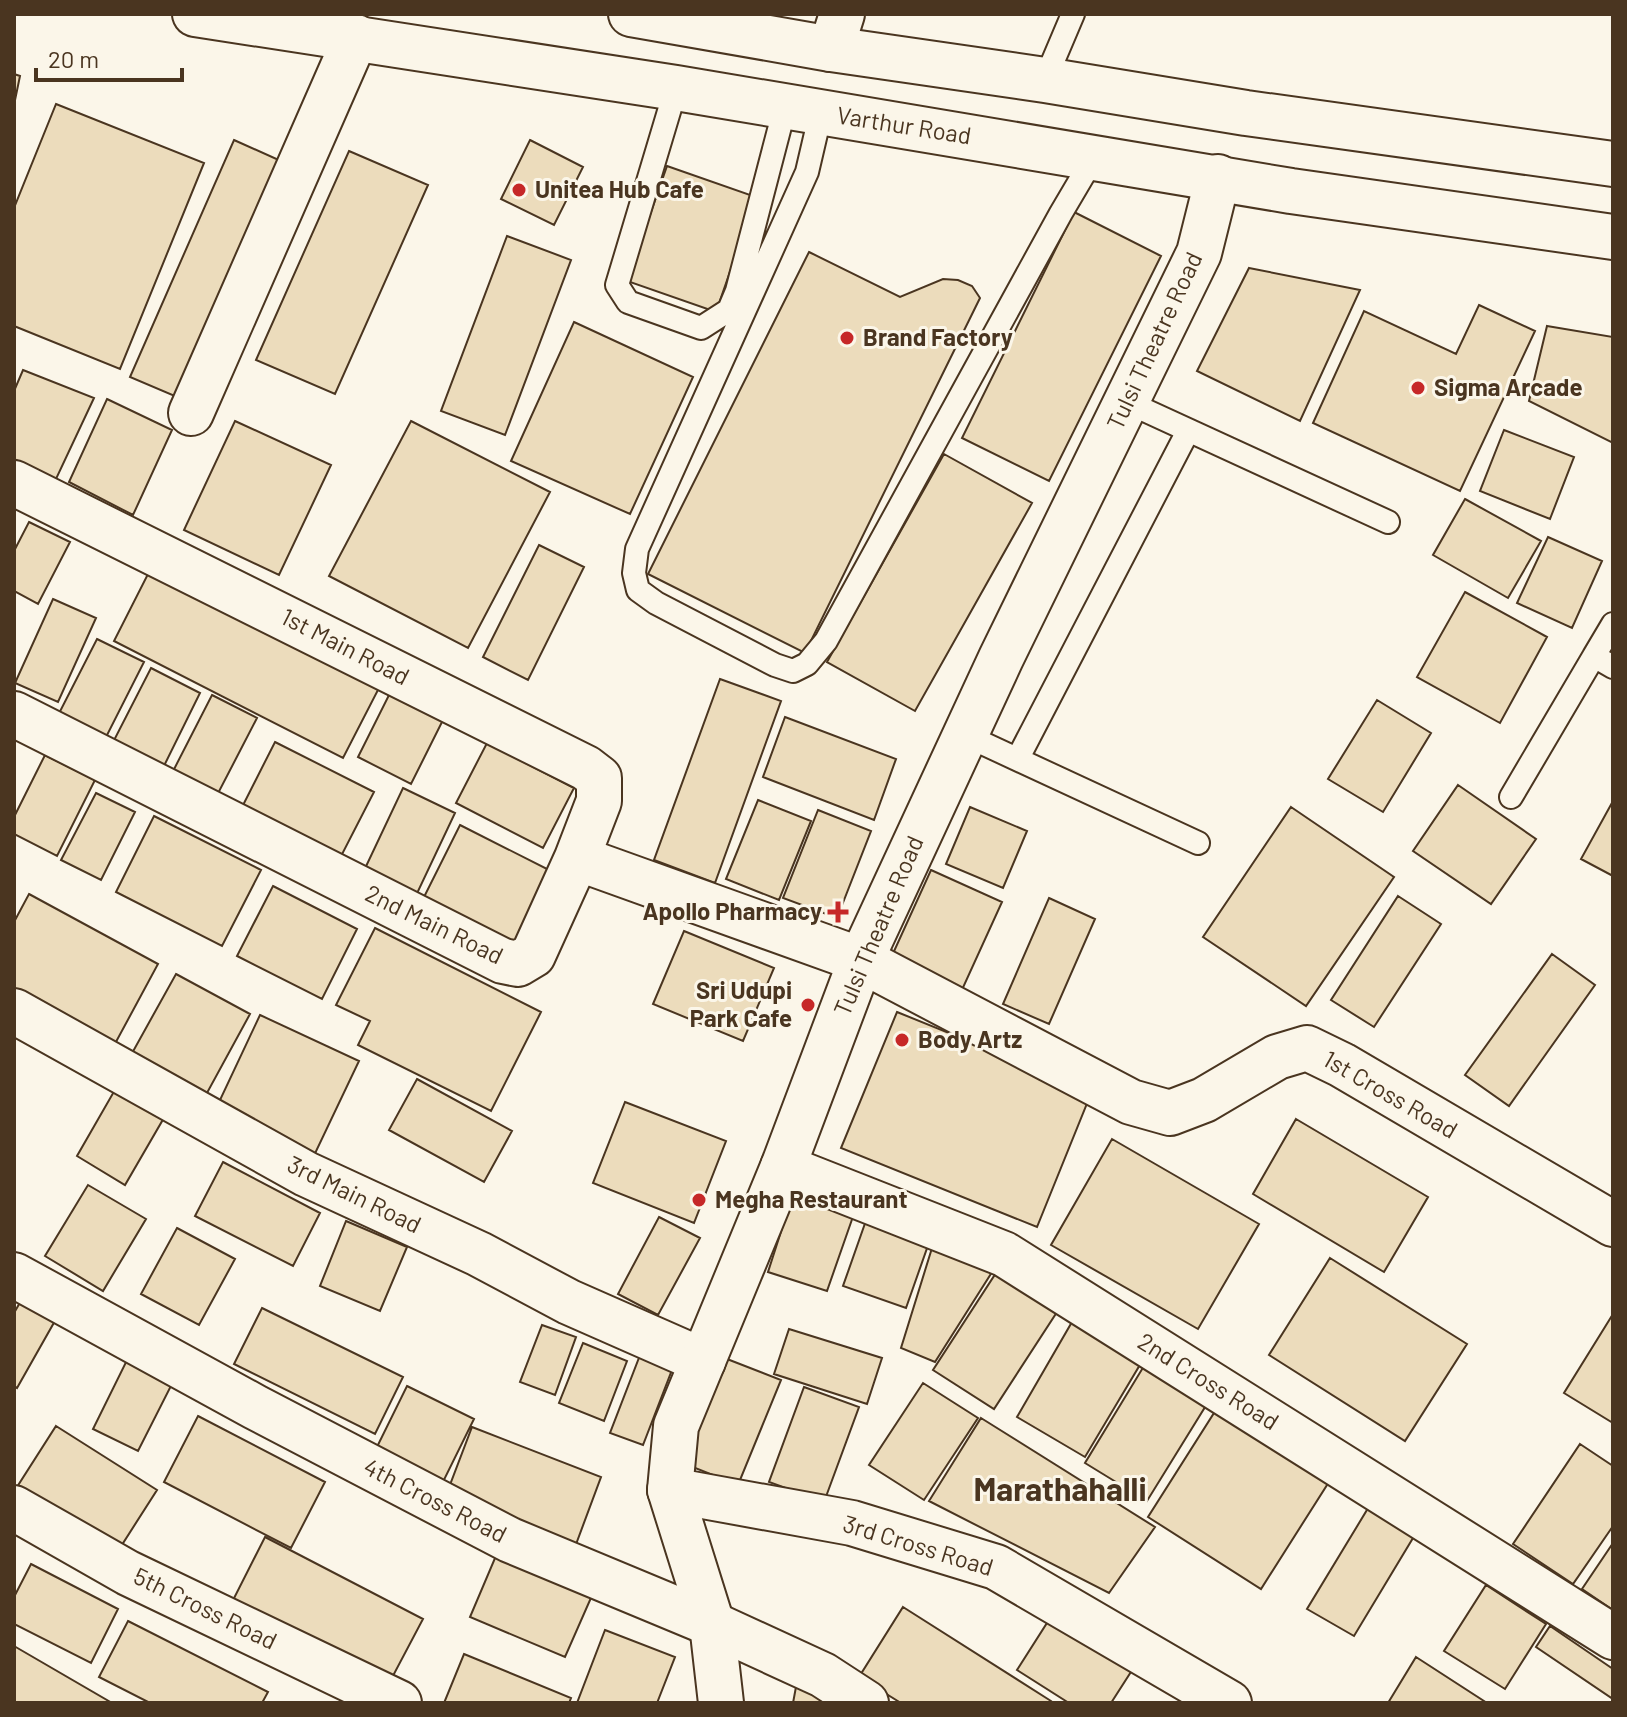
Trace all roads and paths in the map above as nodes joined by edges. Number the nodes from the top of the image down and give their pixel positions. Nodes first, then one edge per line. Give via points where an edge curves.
1 (195, 14) edge
2 (631, 14) edge
3 (1073, 14) edge
4 (836, 32) edge
5 (356, 37) junction
6 (1045, 80) junction
7 (676, 88) junction
8 (803, 110) junction
9 (1094, 157) junction
10 (1613, 164) edge
11 (1218, 177) junction
12 (1613, 237) edge
13 (1127, 402) junction
14 (191, 413) dead end
15 (1188, 431) junction
16 (14, 483) edge
17 (1388, 522) dead end
18 (1613, 624) edge
19 (1604, 662) edge
20 (14, 714) edge
21 (965, 735) junction
22 (1018, 758) junction
23 (1511, 797) dead end
24 (1198, 843) dead end
25 (577, 858) junction
26 (861, 960) junction
27 (14, 1011) edge
28 (783, 1167) junction
29 (1613, 1224) edge
30 (14, 1275) edge
31 (703, 1361) junction
32 (670, 1490) junction
33 (14, 1508) edge
34 (712, 1624) junction
35 (1613, 1637) edge
36 (399, 1703) edge
37 (721, 1703) edge
38 (866, 1703) edge
39 (1229, 1703) edge

1 - 5 street, Varthur Road
2 - 4 street
3 - 6 lane
4 - 6 street
5 - 7 street, Varthur Road
5 - 14 street
6 - 10 street
7 - 8 street, Varthur Road
7 - 8 lane via 617,285 628,302 701,328 729,310
8 - 9 street, Varthur Road
8 - 9 lane via 807,172 637,549 634,573 638,590 656,603 793,671 807,664 826,641
9 - 11 street, Varthur Road
11 - 12 street, Varthur Road
11 - 13 street, Tulsi Theatre Road via 1199,253
13 - 15 lane
13 - 21 street, Tulsi Theatre Road
15 - 17 lane
15 - 22 lane
16 - 25 street, 1st Main Road via 586,768 599,778 599,801
18 - 19 lane
19 - 23 lane
20 - 25 street, 2nd Main Road via 503,961 518,964 533,955
21 - 22 lane
21 - 26 street, Tulsi Theatre Road
22 - 24 lane
25 - 26 street
26 - 28 street, Tulsi Theatre Road
26 - 29 street, 1st Cross Road via 1131,1102 1170,1113 1204,1100 1277,1057 1307,1048
27 - 31 street, 3rd Main Road via 306,1174
28 - 31 street, Tulsi Theatre Road
28 - 35 street, 2nd Cross Road via 1004,1254
30 - 34 street, 4th Cross Road via 510,1540
31 - 32 street, Tulsi Theatre Road via 676,1426
32 - 34 street, Tulsi Theatre Road
32 - 39 street, 3rd Cross Road via 852,1523 996,1567
33 - 36 street, 5th Cross Road via 128,1573
34 - 37 street, Tulsi Theatre Road
34 - 38 street, 4th Cross Road via 823,1675

